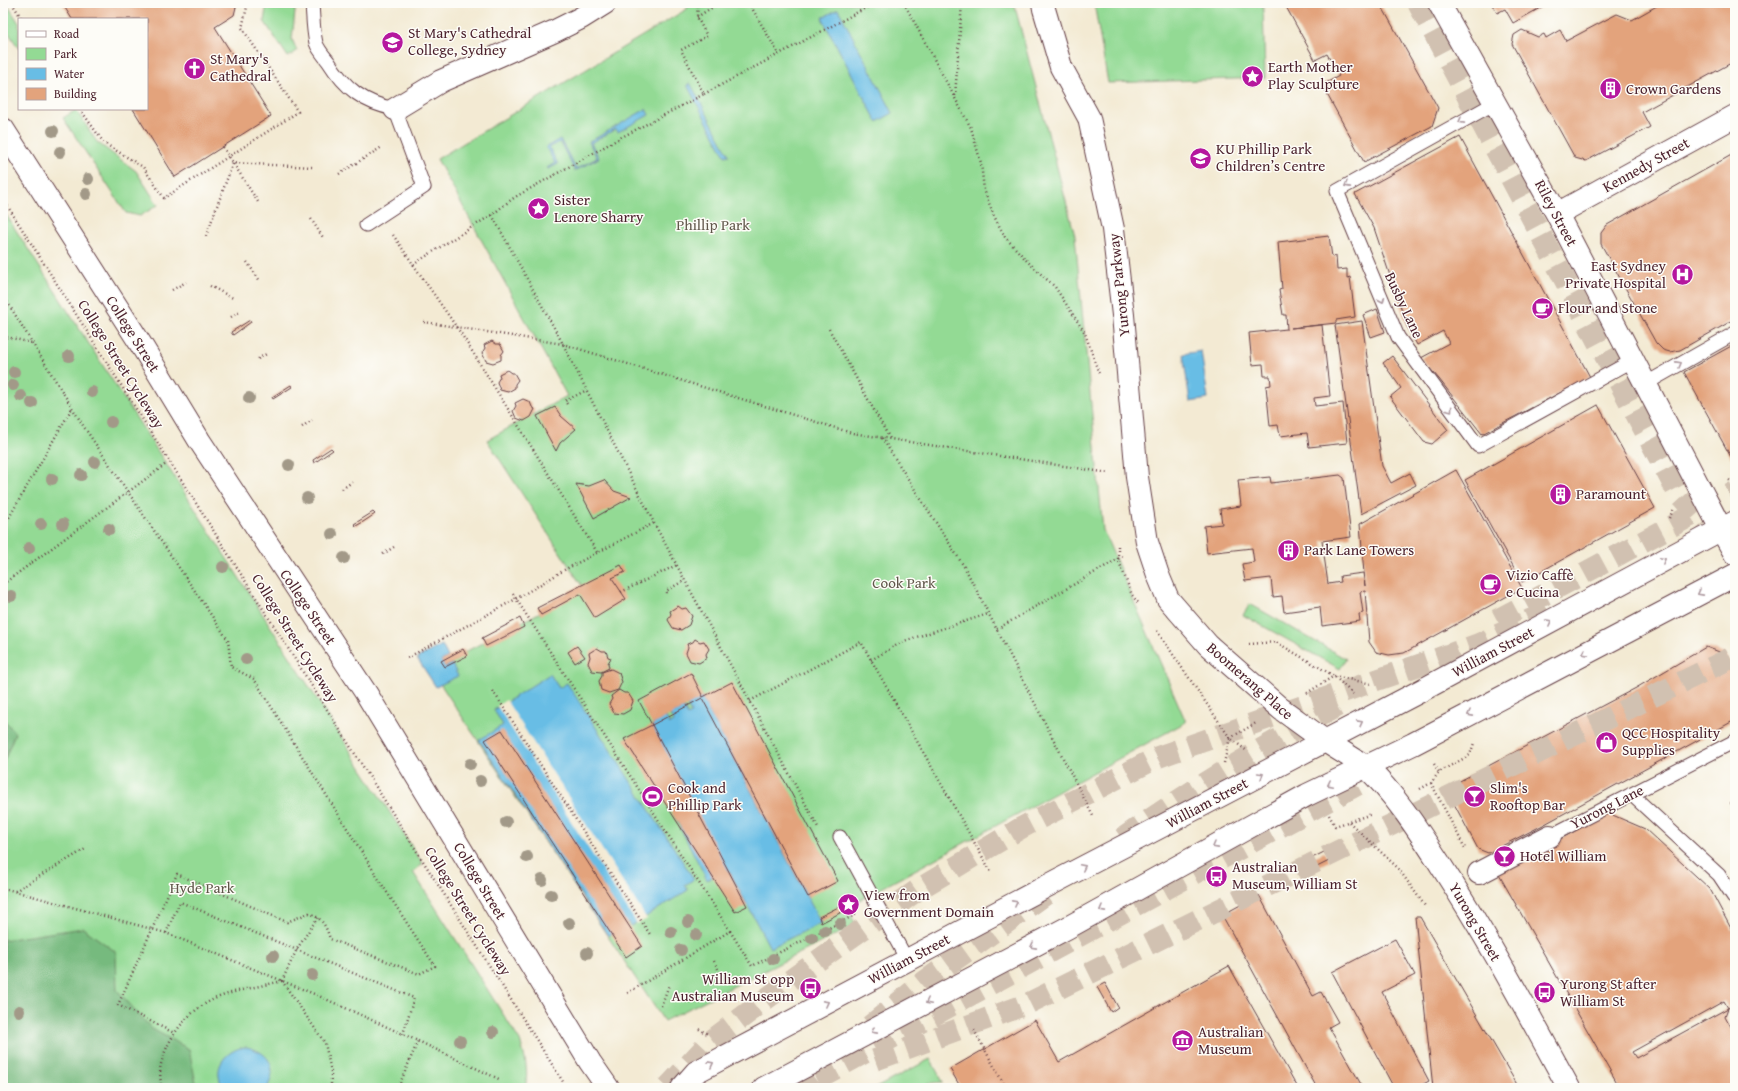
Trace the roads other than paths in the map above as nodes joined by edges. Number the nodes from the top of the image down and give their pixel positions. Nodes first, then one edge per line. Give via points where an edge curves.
1 (312, 3) edge
2 (605, 3) edge
3 (1043, 3) edge
4 (1439, 3) edge
5 (1495, 103) junction
6 (395, 109) junction
7 (1735, 116) edge
8 (3, 129) edge
9 (1557, 214) junction
10 (366, 225) dead end
11 (1735, 332) edge
12 (1632, 361) junction
13 (1645, 384) junction
14 (1728, 525) edge
15 (1735, 554) edge
16 (1158, 575) joint
17 (1735, 575) edge
18 (1325, 741) junction
19 (1735, 742) edge
20 (1365, 766) junction
21 (1631, 794) junction
22 (1550, 836) joint
23 (840, 837) dead end
24 (1479, 873) road end
25 (1735, 898) edge
26 (907, 960) junction
27 (608, 1088) edge
28 (682, 1088) edge
29 (764, 1088) edge
30 (1569, 1088) edge

1 - 6 lane via 316,43 339,79 367,101
2 - 6 main road via 555,31 441,81
3 - 16 main road, Yurong Parkway via 1061,67 1089,118 1113,229 1137,477 1147,542
4 - 5 main road, Riley Street
5 - 9 main road, Riley Street
5 -> 12 lane, Busby Lane via 1337,191 1398,336 1478,446
6 - 10 lane via 424,187
7 - 9 main road, Kennedy Street
8 - 27 main road, College Street via 199,440 366,693
9 - 12 main road, Riley Street
13 -> 11 lane
12 - 13 main road, Riley Street
13 - 14 main road, Riley Street
14 - 15 main road, Riley Street
18 -> 14 main road, William Street
16 - 18 main road, Boomerang Place via 1168,599 1210,648 1280,709
17 -> 20 main road via 1413,744
18 - 20 main road, Boomerang Place
26 -> 18 main road, William Street
19 - 21 lane, Yurong Lane
20 -> 29 main road via 962,985
20 - 30 main road, Yurong Street via 1386,787 1454,886
21 - 22 lane, Yurong Lane
21 - 25 lane via 1719,875
22 - 24 main road, Yurong Lane
23 - 26 lane
28 -> 26 main road, William Street via 696,1072

